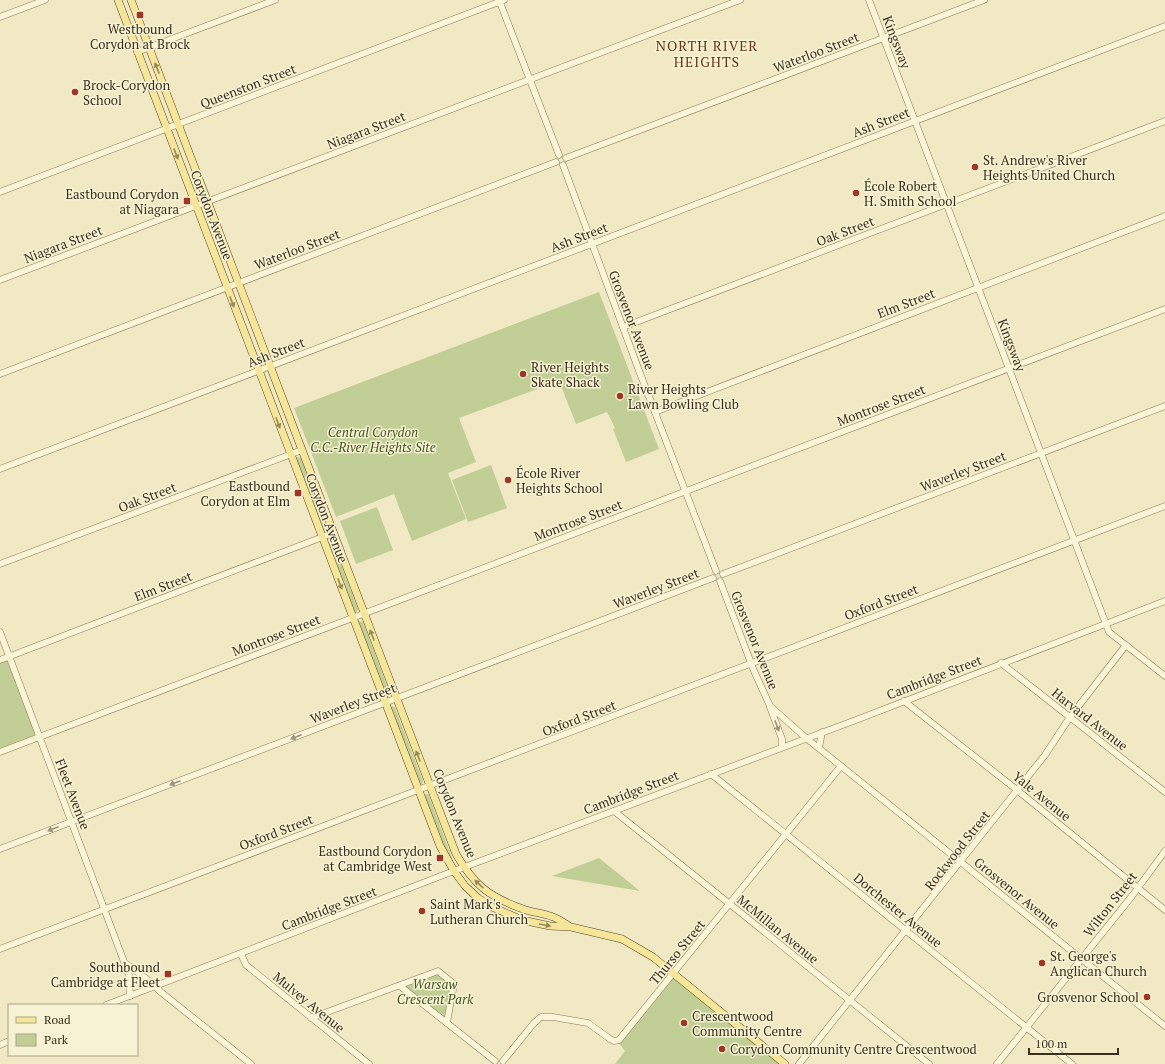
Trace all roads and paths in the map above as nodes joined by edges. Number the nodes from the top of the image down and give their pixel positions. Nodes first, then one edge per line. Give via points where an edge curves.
1 (45, 0) edge
2 (118, 0) edge
3 (131, 0) edge
4 (275, 0) edge
5 (501, 0) edge
6 (740, 0) edge
7 (869, 0) edge
8 (984, 0) edge
9 (0, 17) edge
10 (1165, 26) edge
11 (883, 38) junction
12 (149, 47) junction
13 (137, 52) junction
14 (530, 80) junction
15 (915, 121) junction
16 (1165, 121) edge
17 (178, 125) junction
18 (167, 129) junction
19 (559, 155) junction
20 (566, 158) junction
21 (556, 162) junction
22 (563, 165) junction
23 (0, 192) edge
24 (207, 201) junction
25 (947, 204) junction
26 (196, 206) junction
27 (1165, 216) edge
28 (592, 244) junction
29 (0, 280) edge
30 (238, 283) junction
31 (978, 287) junction
32 (227, 288) junction
33 (1165, 309) edge
34 (623, 327) junction
35 (270, 366) junction
36 (1009, 368) junction
37 (259, 371) junction
38 (0, 374) edge
39 (1165, 406) edge
40 (655, 412) junction
41 (302, 450) junction
42 (1042, 453) junction
43 (290, 454) junction
44 (0, 469) edge
45 (685, 490) junction
46 (1165, 506) edge
47 (334, 533) junction
48 (322, 537) junction
49 (1075, 541) junction
50 (0, 564) edge
51 (716, 571) junction
52 (723, 574) junction
53 (713, 578) junction
54 (720, 581) junction
55 (1165, 601) edge
56 (364, 614) junction
57 (353, 618) junction
58 (1106, 624) junction
59 (0, 632) edge
60 (1126, 645) junction
61 (9, 656) junction
62 (0, 660) edge
63 (752, 663) junction
64 (1001, 663) junction
65 (1165, 676) edge
66 (397, 699) junction
67 (904, 701) junction
68 (385, 703) junction
69 (770, 706) junction
70 (1070, 717) junction
71 (822, 732) junction
72 (40, 737) junction
73 (806, 738) junction
74 (782, 747) junction
75 (819, 748) junction
76 (0, 752) edge
77 (841, 766) junction
78 (711, 774) junction
79 (430, 786) junction
80 (418, 790) junction
81 (1017, 790) junction
82 (1165, 792) edge
83 (614, 811) junction
84 (72, 822) junction
85 (786, 834) junction
86 (0, 849) edge
87 (1165, 851) edge
88 (961, 862) junction
89 (464, 868) junction
90 (454, 871) junction
91 (1138, 888) junction
92 (729, 904) junction
93 (105, 909) junction
94 (1165, 910) edge
95 (571, 927) junction
96 (905, 930) junction
97 (0, 949) edge
98 (241, 954) junction
99 (1081, 959) junction
100 (125, 964) junction
101 (673, 974) junction
102 (400, 986) junction
103 (155, 987) junction
104 (130, 996) junction
105 (849, 1000) junction
106 (109, 1004) edge
107 (311, 1018) junction
108 (447, 1022) junction
109 (1165, 1026) edge
110 (1026, 1028) junction
111 (504, 1062) edge
112 (495, 1063) edge
113 (251, 1064) edge
114 (369, 1064) edge
115 (785, 1064) edge
116 (799, 1064) edge
117 (929, 1064) edge
118 (997, 1064) edge
119 (1072, 1064) edge

1 - 9 street
2 - 13 main road, Corydon Avenue
3 - 12 main road, Corydon Avenue
4 - 12 street
5 - 14 street
5 - 17 street, Queenston Street
6 - 14 street, Niagara Street
7 - 11 street, Kingsway
8 - 11 street, Waterloo Street
10 - 15 street, Ash Street
11 - 15 street, Kingsway
11 - 20 street, Waterloo Street
12 - 13 street
17 -> 12 main road, Corydon Avenue
13 - 18 main road, Corydon Avenue
14 - 19 street
14 - 24 street, Niagara Street
15 - 25 street, Kingsway
15 - 28 street, Ash Street
16 - 25 street, Oak Street
17 - 18 street, Queenston Street
17 - 24 main road, Corydon Avenue
18 - 23 street, Queenston Street
18 -> 26 main road, Corydon Avenue
19 - 20 street
19 - 21 street
20 - 22 street
21 - 22 street
21 - 30 street, Waterloo Street
22 - 28 street, Grosvenor Avenue
24 - 26 street, Niagara Street
24 - 30 main road, Corydon Avenue
25 - 31 street, Kingsway
25 - 34 street, Oak Street
26 - 29 street, Niagara Street
26 - 32 main road, Corydon Avenue
27 - 31 street, Elm Street
28 - 34 street, Grosvenor Avenue
28 - 35 street, Ash Street
30 - 32 street, Waterloo Street
30 - 35 main road, Corydon Avenue
31 - 36 street, Kingsway
31 - 40 street, Elm Street
32 -> 37 main road, Corydon Avenue
32 - 38 street, Waterloo Street
33 - 36 street, Montrose Street
34 - 40 street, Grosvenor Avenue
35 - 37 street, Ash Street
35 - 41 main road, Corydon Avenue
36 - 42 street, Kingsway
36 - 45 street, Montrose Street
37 -> 43 main road, Corydon Avenue
37 - 44 street, Ash Street
39 - 42 street, Waverley Street
40 - 45 street, Grosvenor Avenue
41 - 43 street, Oak Street
41 - 47 main road, Corydon Avenue
42 - 49 street, Kingsway
42 - 52 street, Waverley Street
43 - 48 main road, Corydon Avenue
43 - 50 street, Oak Street
45 - 51 street, Grosvenor Avenue
45 - 56 street, Montrose Street
46 - 49 street, Oxford Street
47 - 48 street, Elm Street
47 - 56 main road, Corydon Avenue
48 -> 57 main road, Corydon Avenue
48 - 61 street, Elm Street
49 - 58 street, Kingsway
49 - 63 street, Oxford Street
51 - 52 street
51 - 53 street
52 - 54 street
53 - 54 street
53 - 66 street, Waverley Street
54 - 63 street, Grosvenor Avenue
55 - 58 street, Cambridge Street
56 - 57 street, Montrose Street
66 -> 56 main road, Corydon Avenue
57 - 68 main road, Corydon Avenue
57 - 72 street, Montrose Street
58 - 60 street, Kingsway via 1109,632
58 - 64 street, Cambridge Street
59 - 61 street, Fleet Avenue
60 - 65 street, Kingsway
60 - 70 street, Rockwood Street
61 - 62 street, Elm Street
61 - 72 street, Fleet Avenue
63 - 69 street, Grosvenor Avenue
63 - 79 street, Oxford Street
64 - 67 street, Cambridge Street
64 - 70 street, Harvard Avenue
66 - 68 street, Waverley Street
79 -> 66 main road, Corydon Avenue
67 - 71 street, Cambridge Street
67 - 81 street, Yale Avenue
68 - 80 main road, Corydon Avenue
68 -> 84 street, Waverley Street
69 - 73 street, Grosvenor Avenue
69 -> 74 street, Grosvenor Avenue
70 - 81 street, Rockwood Street via 1045,755
70 - 82 street, Harvard Avenue
71 - 73 street, Cambridge Street
71 - 75 street
72 - 76 street, Montrose Street
72 - 84 street, Fleet Avenue
73 - 74 street, Cambridge Street
73 - 75 street, Grosvenor Avenue
74 - 78 street, Cambridge Street
75 - 77 street, Grosvenor Avenue
77 - 85 street, Thurso Street
77 - 88 street, Grosvenor Avenue
78 - 83 street, Cambridge Street
78 - 85 street, Dorchester Avenue
79 - 80 street, Oxford Street
79 - 89 main road, Corydon Avenue
80 - 90 main road, Corydon Avenue via 440,846
80 - 93 street, Oxford Street
81 - 88 street, Rockwood Street
81 - 91 street, Yale Avenue
83 - 89 street, Cambridge Street
83 - 92 street, McMillan Avenue
84 -> 86 street, Waverley Street
84 - 93 street, Fleet Avenue
85 - 92 street, Thurso Street
85 - 96 street, Dorchester Avenue
87 - 91 street, Wilton Street
88 - 96 street, Rockwood Street
88 - 99 street, Grosvenor Avenue
89 - 90 street, Cambridge Street
95 -> 89 main road, Corydon Avenue via 552,916 524,910 497,898 483,888
90 -> 95 main road, Corydon Avenue via 465,886 492,907 522,920
90 - 98 street, Cambridge Street
91 - 94 street, Yale Avenue
91 - 99 street, Wilton Street
92 - 101 street, Thurso Street
92 - 105 street, McMillan Avenue
93 - 97 street, Oxford Street
93 - 100 street, Fleet Avenue
95 - 101 main road, Corydon Avenue via 622,939 652,957
96 - 105 street, Rockwood Street
96 - 110 street, Dorchester Avenue
98 - 103 street, Cambridge Street
98 - 107 street, Mulvey Avenue via 246,965
99 - 109 street, Grosvenor Avenue
99 - 110 street, Wilton Street
100 - 103 street
100 - 104 street, Fleet Avenue via 129,975
101 - 111 street, Thurso Street via 617,1041 610,1040 588,1023 541,1017
101 - 115 main road, Corydon Avenue
102 - 107 street
102 - 108 street
102 - 108 street via 438,971 454,984
103 - 104 street, Cambridge Street
103 - 113 street
104 - 106 street, Cambridge Street
105 - 116 street, Rockwood Street
105 - 117 street, McMillan Avenue
107 - 114 street, Mulvey Avenue
108 - 112 street
110 - 118 street, Wilton Street
110 - 119 street, Dorchester Avenue
111 - 112 street via 498,1059

